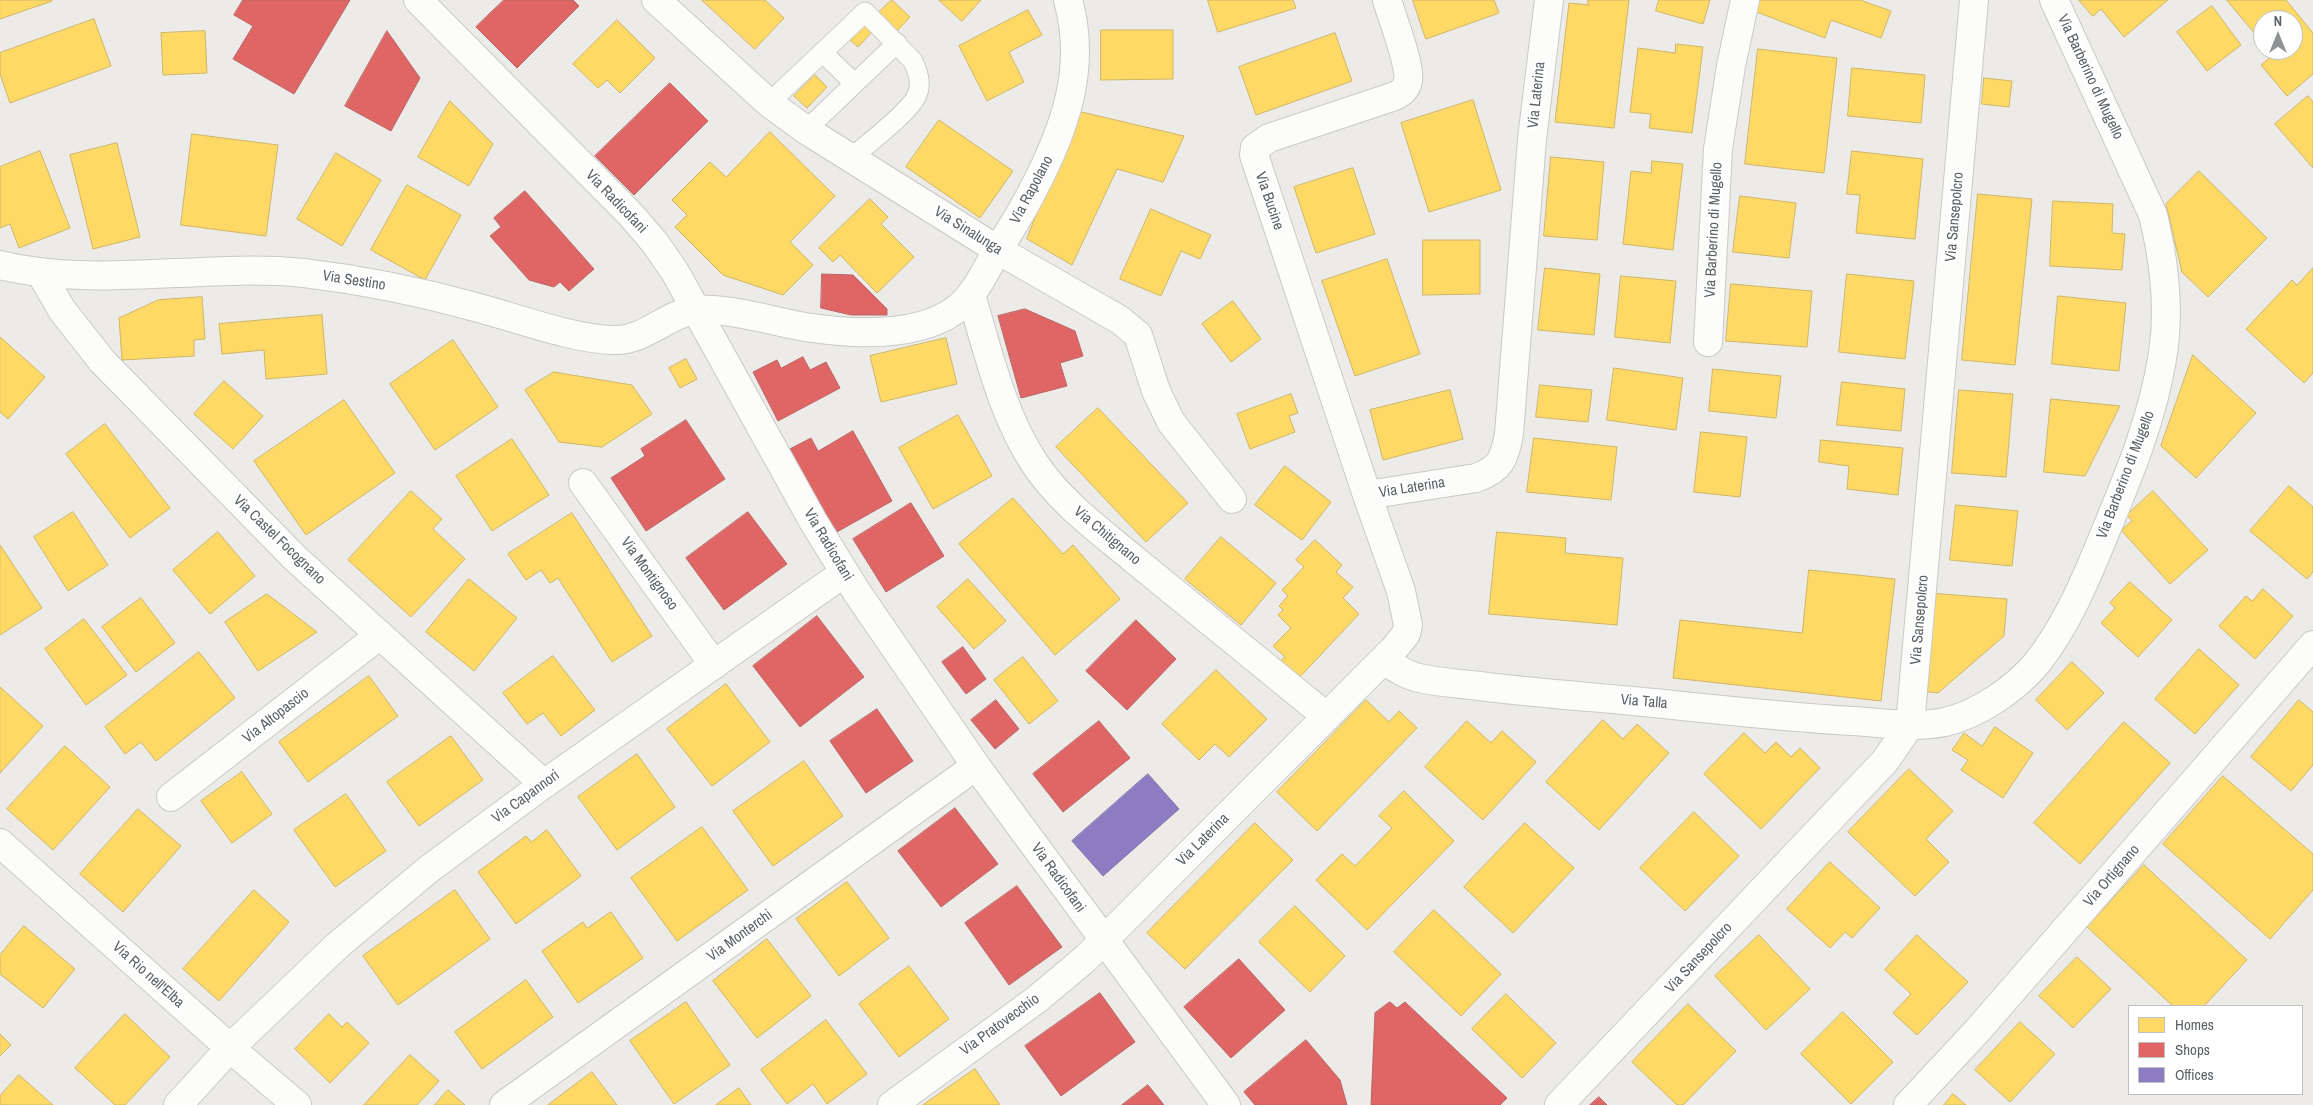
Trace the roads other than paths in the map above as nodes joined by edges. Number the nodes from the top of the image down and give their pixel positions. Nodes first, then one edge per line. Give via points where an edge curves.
1 (418, 0) edge
2 (656, 0) edge
3 (1068, 0) edge
4 (1387, 0) edge
5 (1549, 0) edge
6 (1745, 0) edge
7 (1974, 0) edge
8 (2054, 0) edge
9 (897, 43) junction
10 (822, 52) junction
11 (854, 83) junction
12 (768, 103) junction
13 (806, 130) junction
14 (851, 158) junction
15 (998, 250) junction
16 (0, 264) edge
17 (40, 272) junction
18 (972, 295) junction
19 (696, 310) junction
20 (1708, 342) dead end
21 (583, 483) dead end
22 (1367, 495) junction
23 (1232, 499) dead end
24 (844, 572) junction
25 (380, 635) junction
26 (2313, 645) edge
27 (1383, 660) junction
28 (714, 665) junction
29 (1326, 716) junction
30 (1910, 725) junction
31 (976, 766) junction
32 (544, 784) junction
33 (172, 797) dead end
34 (0, 843) edge
35 (1104, 940) junction
36 (230, 1048) junction
37 (178, 1105) edge
38 (297, 1105) edge
39 (504, 1105) edge
40 (892, 1105) edge
41 (1226, 1105) edge
42 (1559, 1105) edge
43 (1908, 1105) edge

1 - 19 street, Via Radicofani via 630,216 675,272
2 - 12 street, Via Sinalunga
3 - 15 street, Via Rapolano via 1076,32 1070,103 1052,153
4 - 22 street, Via Bucine via 1407,66 1405,88 1392,97 1269,138 1255,148 1254,155
5 - 22 street, Via Laterina via 1532,139 1506,451 1493,471 1476,478
6 - 20 street, Via Barberino di Mugello via 1718,149
7 - 30 street, Via Sansepolcro
8 - 30 street, Via Barberino di Mugello via 2153,215 2166,285 2164,350 2150,417 2127,479 2080,592 2037,663 2013,686 1974,712 1946,722
9 - 10 lane via 865,12
9 - 11 lane
9 - 14 lane via 918,71 918,93 914,102
10 - 11 lane
10 - 12 lane
11 - 13 lane
12 - 13 street, Via Sinalunga
13 - 14 street, Via Sinalunga
14 - 15 street, Via Sinalunga
15 - 18 street, Via Rapolano
15 - 23 street, Via Sinalunga via 1120,320 1138,335 1156,391 1171,422
16 - 17 street, Via Sestino
17 - 19 street, Via Sestino via 87,275 257,271 307,274 409,290 567,332 613,340 631,338
17 - 25 street, Via Castel Focognano via 62,310 102,361 295,558
18 - 19 street, Via Rapolano via 956,310 931,322 876,331 833,330 735,313
18 - 29 street, Via Chitignano via 995,374 1019,434 1036,465 1056,491 1156,578
19 - 24 street, Via Radicofani
21 - 28 street, Via Montignoso
22 - 27 street, Via Laterina via 1407,617 1406,634
24 - 28 street, Via Capannori
24 - 31 street, Via Radicofani
25 - 32 street, Via Castel Focognano
25 - 33 street, Via Altopascio
26 - 43 street, Via Ortignano via 1984,1023
27 - 29 street, Via Laterina
27 - 30 street, Via Talla via 1418,678 1486,687
28 - 32 street, Via Capannori
29 - 35 street, Via Laterina
30 - 42 street, Via Sansepolcro via 1885,762
31 - 35 street, Via Radicofani
31 - 39 street, Via Monterchi
32 - 36 street, Via Capannori via 382,906
34 - 36 street, Via Rio nell'Elba
35 - 40 street, Via Pratovecchio via 1036,1000
35 - 41 street, Via Radicofani
36 - 37 street, Via Capannori
36 - 38 street, Via Rio nell'Elba

